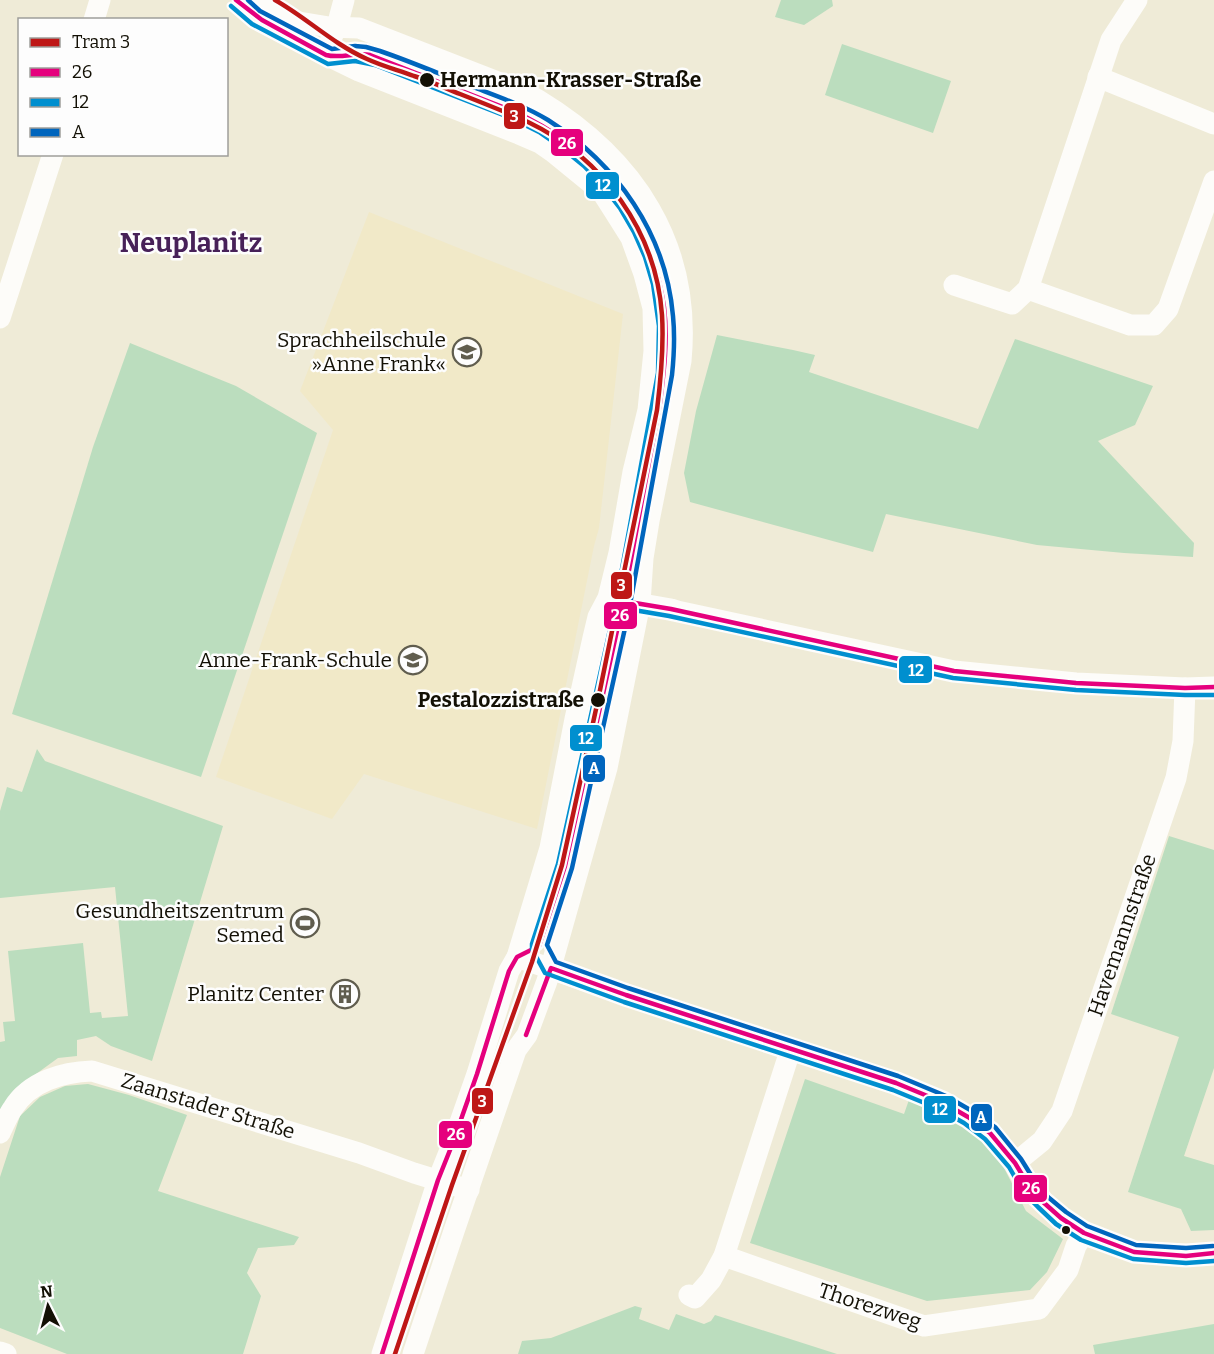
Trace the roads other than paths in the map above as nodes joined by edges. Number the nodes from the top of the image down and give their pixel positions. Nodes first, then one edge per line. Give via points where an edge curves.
1 (100, 0) edge
2 (236, 0) edge
3 (244, 0) edge
4 (344, 0) edge
5 (1137, 0) edge
6 (95, 18) edge
7 (337, 26) junction
8 (320, 52) junction
9 (1098, 77) junction
10 (1214, 124) edge
11 (52, 156) edge
12 (1214, 181) edge
13 (954, 285) dead end
14 (1028, 289) junction
15 (0, 318) edge
16 (608, 598) junction
17 (640, 603) junction
18 (1214, 687) edge
19 (1185, 688) junction
20 (517, 957) junction
21 (551, 968) junction
22 (791, 1048) junction
23 (0, 1133) edge
24 (1015, 1163) junction
25 (438, 1180) junction
26 (469, 1190) junction
27 (1084, 1233) junction
28 (1214, 1252) edge
29 (724, 1256) junction
30 (689, 1295) dead end
31 (0, 1352) edge
32 (6, 1354) edge
33 (382, 1354) edge
34 (413, 1354) edge

1 - 6 street
2 - 8 street via 256,17
3 - 7 street via 293,21
4 - 7 street
5 - 9 street via 1111,40
7 - 8 street
7 - 17 street via 359,28 538,100 570,122 621,168 655,217 676,280 683,339 643,558
8 - 16 street via 540,143 602,192 631,238 652,308 654,351 648,410
9 - 10 street
9 - 14 street
11 - 15 street
12 - 14 street via 1168,309 1154,326 1130,325
13 - 14 street via 1012,304
16 - 17 street
16 - 20 street via 598,617 549,848
17 - 19 street via 954,671 1076,683
17 - 21 street via 607,768
18 - 19 street
19 - 24 street, Havemannstraße via 1183,741 1176,778 1062,1111 1042,1141
20 - 21 street
20 - 25 street
21 - 22 street
21 - 26 street via 526,1035 516,1050
22 - 24 street via 942,1102 990,1133
22 - 29 street
23 - 25 street, Zaanstader Straße via 13,1107 42,1082 92,1071
24 - 27 street via 1043,1202
25 - 26 street, Zaanstader Straße
25 - 33 street
26 - 34 street
27 - 28 street via 1134,1252 1186,1256
27 - 29 street, Thorezweg via 1068,1270 1039,1309 924,1326
29 - 30 street via 695,1298
31 - 32 street

